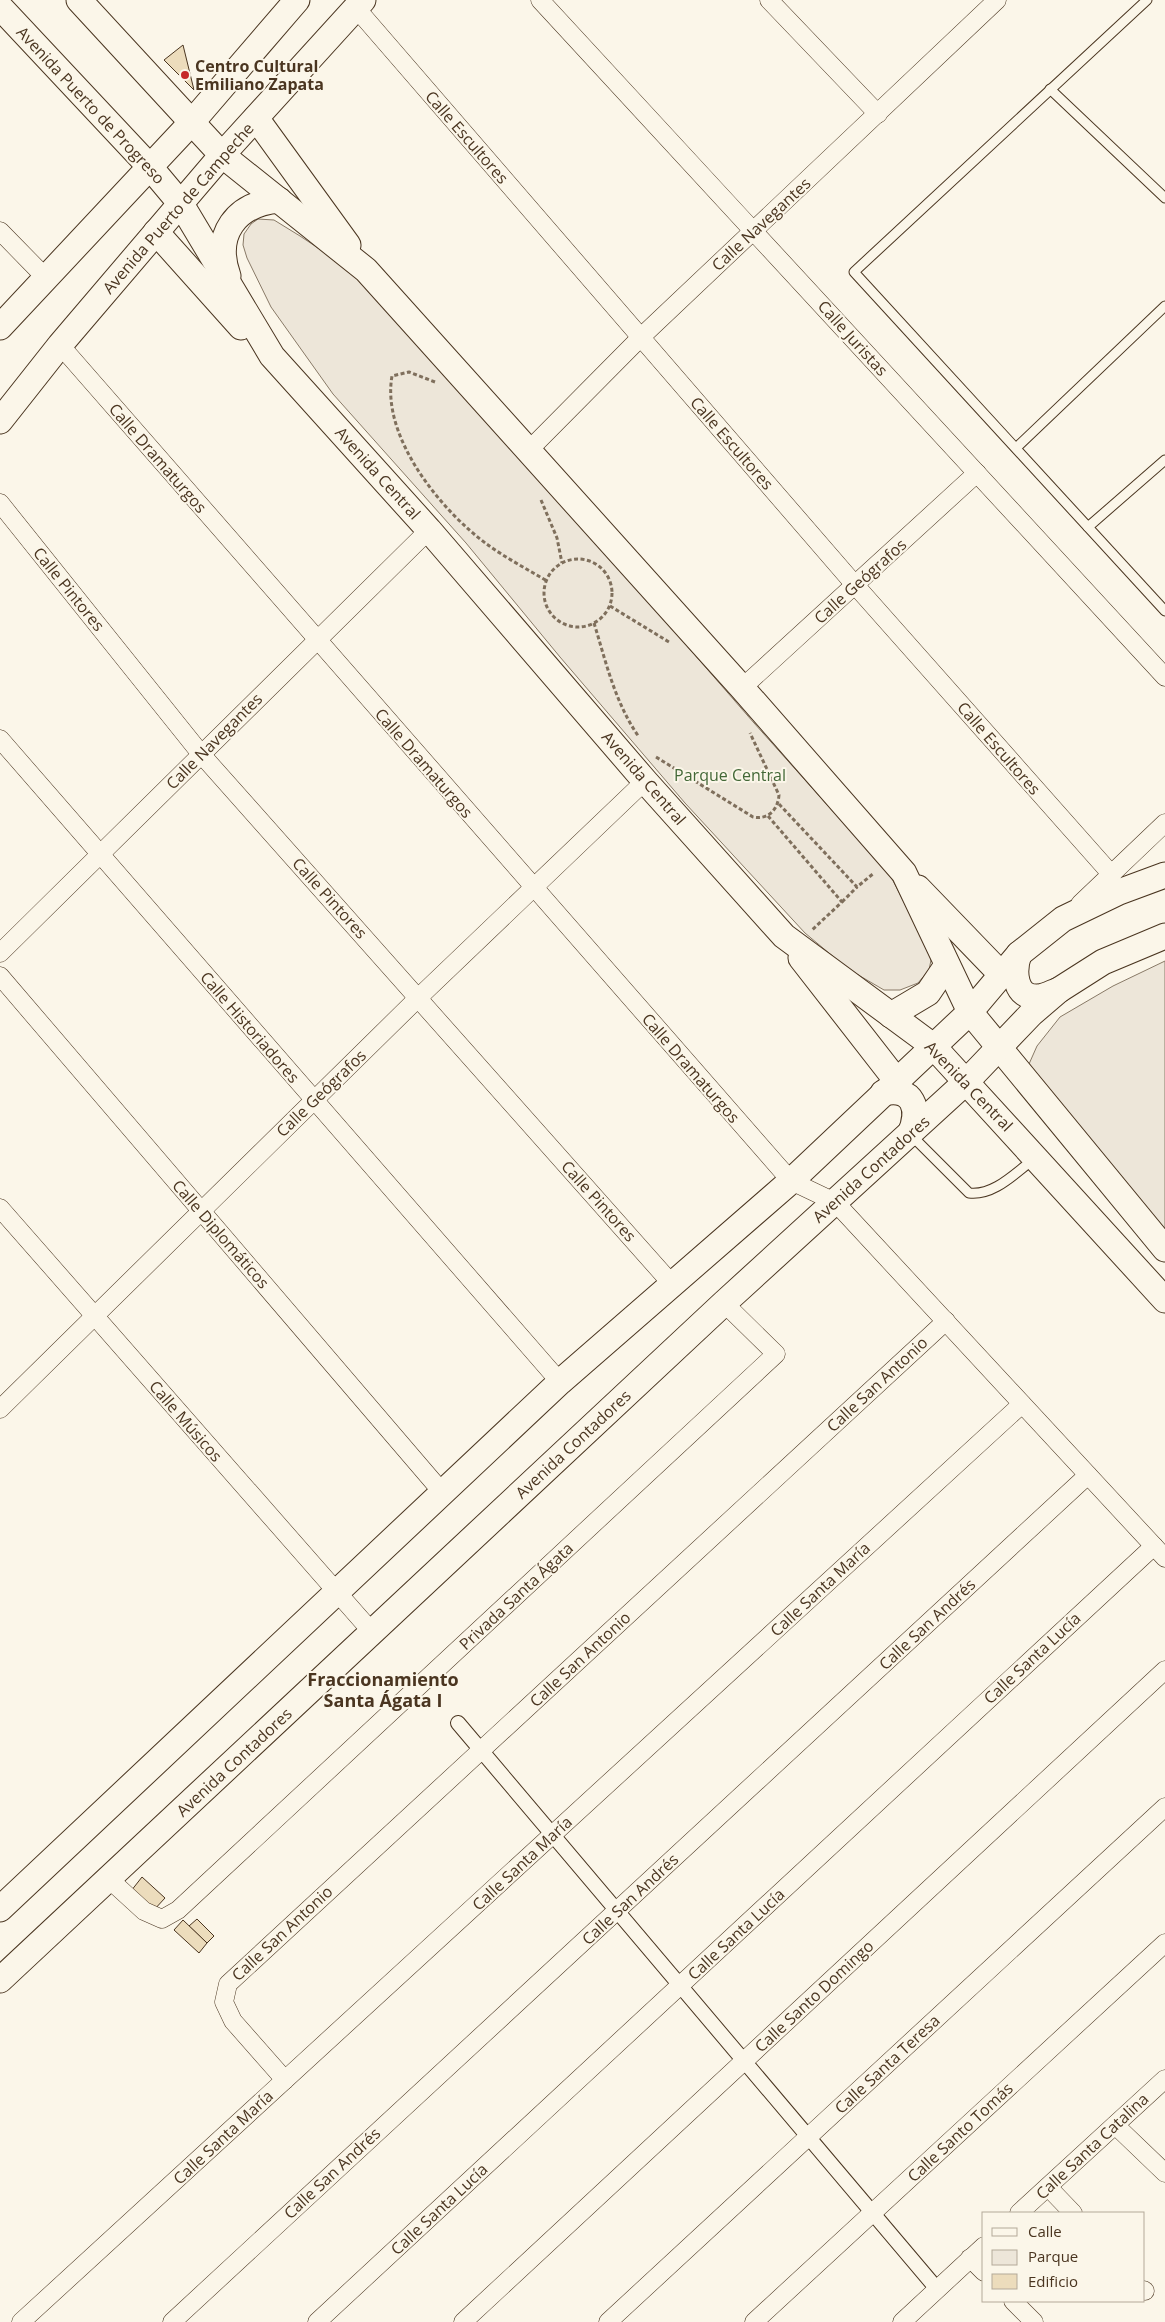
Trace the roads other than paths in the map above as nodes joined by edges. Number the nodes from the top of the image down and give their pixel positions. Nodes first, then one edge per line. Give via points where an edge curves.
1 (79, 0) edge
2 (540, 0) edge
3 (769, 0) edge
4 (997, 0) edge
5 (1147, 0) edge
6 (290, 2) edge
7 (360, 4) edge
8 (0, 7) edge
9 (1050, 89) junction
10 (878, 114) junction
11 (256, 118) junction
12 (192, 122) junction
13 (222, 155) junction
14 (150, 167) junction
15 (1165, 198) edge
16 (279, 200) junction
17 (181, 204) junction
18 (754, 230) junction
19 (0, 231) edge
20 (156, 232) junction
21 (366, 270) junction
22 (46, 278) junction
23 (237, 298) junction
24 (1165, 306) edge
25 (0, 327) edge
26 (640, 338) junction
27 (60, 344) junction
28 (272, 356) junction
29 (0, 421) edge
30 (1016, 448) junction
31 (528, 451) junction
32 (1165, 460) edge
33 (977, 473) junction
34 (0, 504) edge
35 (1088, 528) junction
36 (429, 530) junction
37 (855, 585) junction
38 (1165, 611) edge
39 (317, 640) junction
40 (1165, 676) edge
41 (742, 688) junction
42 (0, 739) edge
43 (201, 754) junction
44 (645, 781) junction
45 (1165, 823) edge
46 (100, 854) junction
47 (898, 866) junction
48 (1112, 875) junction
49 (1165, 875) edge
50 (533, 888) junction
51 (1062, 920) junction
52 (1165, 936) edge
53 (791, 941) junction
54 (0, 952) edge
55 (1019, 954) junction
56 (947, 965) junction
57 (1001, 974) junction
58 (0, 976) edge
59 (1059, 990) junction
60 (418, 998) junction
61 (970, 1012) junction
62 (891, 1015) junction
63 (933, 1046) junction
64 (998, 1047) junction
65 (967, 1081) junction
66 (890, 1087) junction
67 (314, 1100) junction
68 (910, 1134) junction
69 (1036, 1157) junction
70 (791, 1181) junction
71 (835, 1202) junction
72 (0, 1208) edge
73 (202, 1210) junction
74 (1165, 1250) edge
75 (672, 1283) junction
76 (1165, 1300) edge
77 (724, 1303) junction
78 (94, 1316) junction
79 (946, 1321) junction
80 (560, 1382) junction
81 (1022, 1404) junction
82 (0, 1408) edge
83 (1088, 1475) junction
84 (442, 1492) junction
85 (1159, 1552) edge
86 (335, 1591) junction
87 (372, 1632) junction
88 (1165, 1670) edge
89 (458, 1723) dead end
90 (481, 1750) junction
91 (1165, 1807) edge
92 (552, 1835) junction
93 (109, 1879) junction
94 (0, 1909) edge
95 (617, 1911) junction
96 (1165, 1943) edge
97 (0, 1980) edge
98 (680, 1985) junction
99 (744, 2061) junction
100 (1165, 2079) edge
101 (285, 2080) junction
102 (1115, 2125) junction
103 (808, 2137) junction
104 (1165, 2173) edge
105 (1048, 2187) junction
106 (1020, 2212) edge
107 (1072, 2212) edge
108 (872, 2213) junction
109 (982, 2248) edge
110 (970, 2258) junction
111 (982, 2270) edge
112 (937, 2289) junction
113 (1014, 2302) edge
114 (22, 2322) edge
115 (172, 2322) edge
116 (318, 2322) edge
117 (463, 2322) edge
118 (608, 2322) edge
119 (754, 2322) edge
120 (902, 2322) edge
121 (1034, 2322) edge

1 - 12 main road
2 - 18 street, Calle Juristas
3 - 10 street
4 - 10 street, Calle Navegantes
5 - 9 lane
6 - 12 main road
7 - 11 main road, Avenida Puerto de Campeche
7 - 26 street, Calle Escultores
8 - 14 main road, Avenida Puerto de Progreso
9 - 15 lane
9 - 30 lane via 854,272
10 - 18 street, Calle Navegantes
11 - 13 main road, Avenida Puerto de Campeche
11 - 21 main road
12 - 13 main road
12 - 14 main road
13 - 16 main road
13 - 17 main road, Avenida Puerto de Campeche
14 - 17 main road, Avenida Puerto de Progreso
14 - 22 main road
16 - 21 main road
16 - 23 main road via 262,202 246,209 234,220 226,235 223,253
17 - 20 main road, Avenida Puerto de Campeche
17 - 23 main road, Avenida Central
18 - 26 street, Calle Navegantes
18 - 33 street, Calle Juristas
19 - 22 street
20 - 27 main road, Avenida Puerto de Campeche
20 - 28 main road via 253,340
21 - 31 main road
22 - 25 main road
23 - 28 main road, Avenida Central
24 - 30 lane
26 - 31 street, Calle Navegantes
26 - 37 street, Calle Escultores
27 - 29 main road, Avenida Puerto de Campeche
27 - 39 street, Calle Dramaturgos
28 - 36 main road, Avenida Central
30 - 35 lane
31 - 41 main road
32 - 35 lane
33 - 37 street, Calle Geógrafos
33 - 40 street, Calle Juristas
34 - 43 street, Calle Pintores
35 - 38 lane
36 - 39 street, Calle Navegantes
36 - 44 main road, Avenida Central
37 - 41 street, Calle Geógrafos
37 - 48 street, Calle Escultores
39 - 43 street, Calle Navegantes
39 - 50 street, Calle Dramaturgos
41 - 47 main road
42 - 46 street, Calle Historiadores
43 - 46 street, Calle Navegantes
43 - 60 street, Calle Pintores
44 - 50 street, Calle Geógrafos
44 - 53 main road, Avenida Central
45 - 48 street
46 - 54 street, Calle Navegantes
46 - 67 street, Calle Historiadores
47 - 56 main road
47 - 57 main road
48 - 51 street
49 - 51 main road via 1119,892
50 - 60 street, Calle Geógrafos
50 - 70 street, Calle Dramaturgos
51 - 55 main road
52 - 59 main road, Avenida Contadores via 1103,962
53 - 62 main road, Avenida Central
53 - 66 main road
55 - 57 main road
55 - 59 main road via 1014,968 1016,982 1022,992 1040,997
56 - 61 main road
56 - 62 main road via 928,993
57 - 61 main road
58 - 73 street, Calle Diplomáticos
59 - 64 main road, Avenida Contadores
60 - 67 street, Calle Geógrafos
60 - 75 street, Calle Pintores
61 - 63 main road
61 - 64 main road
62 - 63 main road, Avenida Central
63 - 65 main road, Avenida Central
63 - 66 main road
64 - 65 main road, Avenida Contadores
64 - 74 main road
65 - 68 main road, Avenida Contadores
65 - 69 main road, Avenida Central
66 - 68 main road via 904,1093 916,1113
66 - 70 main road
67 - 73 street, Calle Geógrafos
67 - 80 street, Calle Historiadores
68 - 69 lane via 970,1193 980,1195 995,1188
68 - 71 main road, Avenida Contadores
69 - 76 main road, Avenida Central
70 - 71 street
70 - 75 main road
71 - 77 main road, Avenida Contadores
71 - 79 street
72 - 78 street, Calle Músicos
73 - 78 street, Calle Geógrafos
73 - 84 street, Calle Diplomáticos
75 - 80 main road
77 - 87 main road, Avenida Contadores
77 - 93 street, Privada Santa Ágata via 776,1354 178,1910 162,1919 144,1912
78 - 82 street, Calle Geógrafos
78 - 86 street, Calle Músicos
79 - 81 street
79 - 90 street, Calle San Antonio
80 - 84 main road
81 - 83 street
81 - 92 street, Calle Santa María
83 - 85 street
83 - 95 street, Calle San Andrés
84 - 86 main road
85 - 98 street, Calle Santa Lucía
86 - 87 street, Calle Músicos
86 - 94 main road
87 - 93 main road, Avenida Contadores
88 - 99 street, Calle Santo Domingo
89 - 90 street
90 - 92 street
90 - 101 street, Calle San Antonio via 228,1984 224,2002 233,2021
91 - 103 street, Calle Santa Teresa
92 - 95 street
92 - 101 street, Calle Santa María
93 - 97 main road, Avenida Contadores
95 - 98 street
95 - 115 street, Calle San Andrés
96 - 108 street, Calle Santo Tomás
98 - 99 street
98 - 116 street, Calle Santa Lucía
99 - 103 street
99 - 117 street, Calle Santo Domingo
100 - 102 street, Calle Santa Catalina
101 - 114 street, Calle Santa María
102 - 104 street
102 - 105 street, Calle Santa Catalina
103 - 108 street
103 - 118 street, Calle Santa Teresa
105 - 106 street, Calle Santa Catalina
105 - 107 street
108 - 112 street
108 - 119 street, Calle Santo Tomás
109 - 110 street
110 - 111 street
110 - 112 street
112 - 120 street
113 - 121 street

